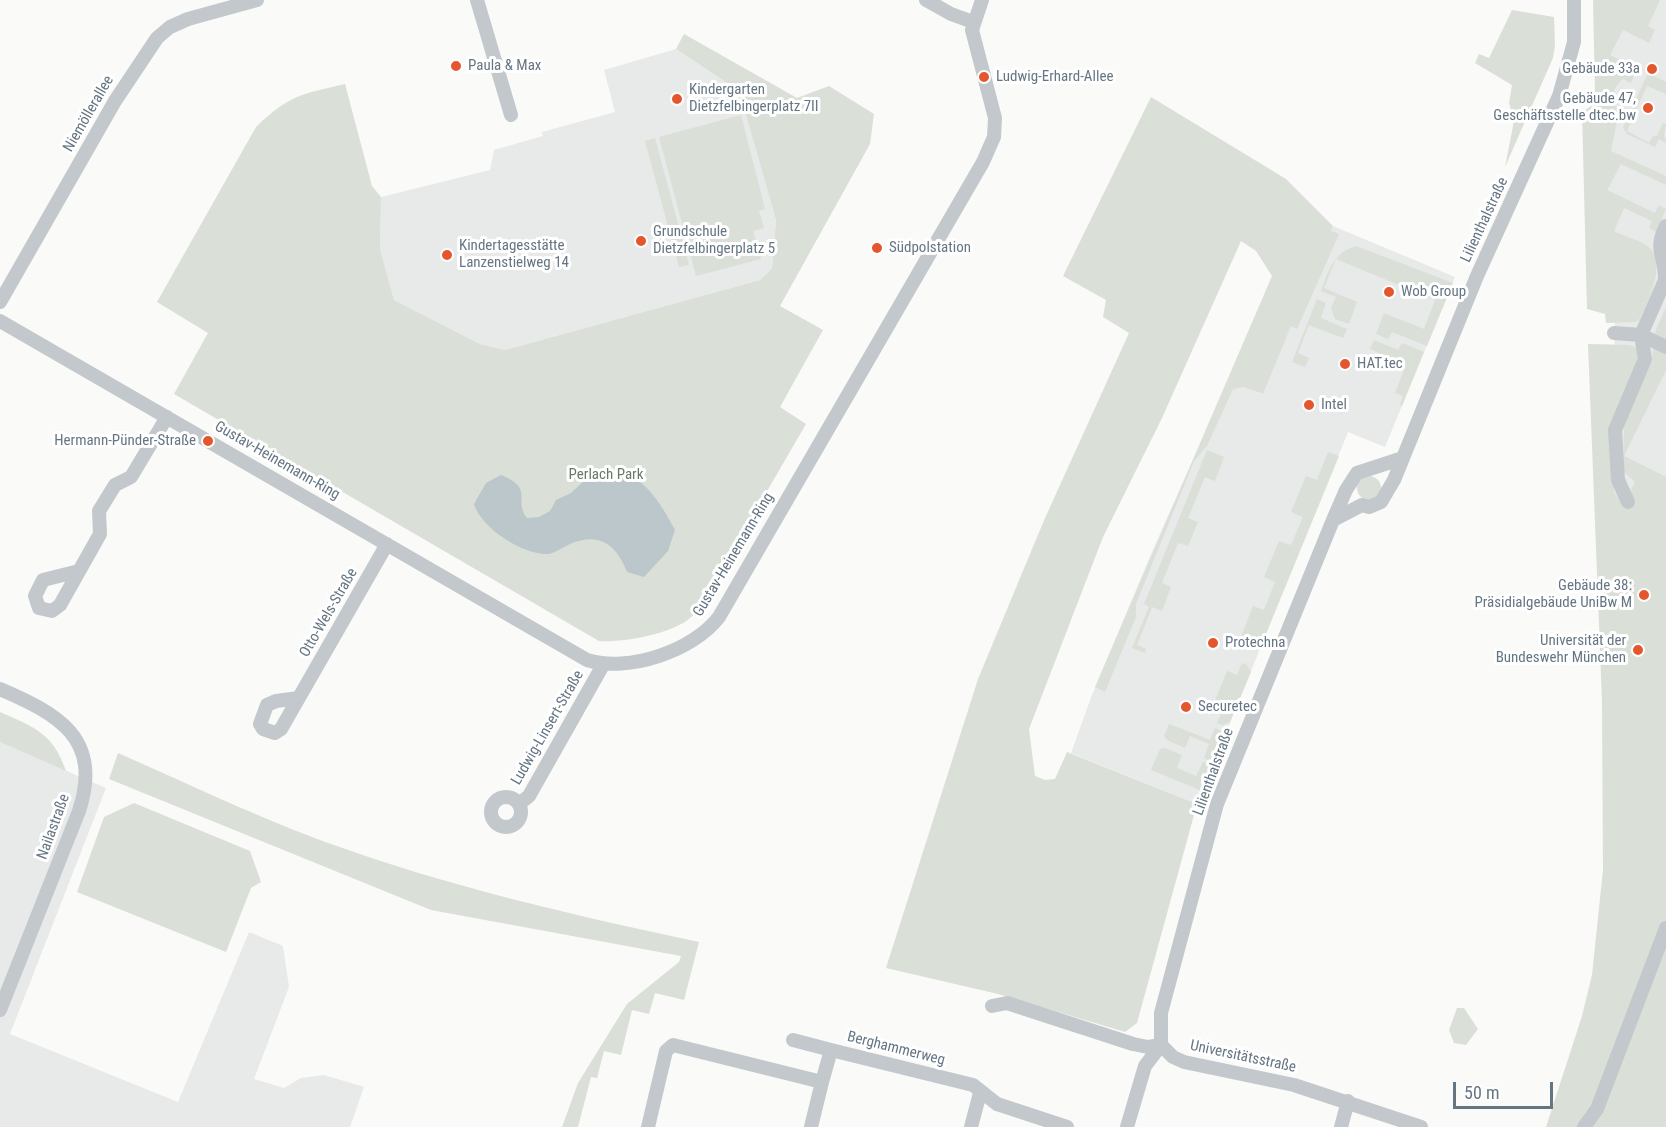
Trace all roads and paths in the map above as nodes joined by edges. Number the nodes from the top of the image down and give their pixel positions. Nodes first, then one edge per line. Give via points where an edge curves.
1 (257, 0) edge
2 (477, 0) edge
3 (926, 0) edge
4 (982, 0) edge
5 (1574, 0) edge
6 (973, 22) junction
7 (511, 114) dead end
8 (1666, 226) edge
9 (0, 302) edge
10 (0, 321) edge
11 (1614, 333) dead end
12 (1641, 335) junction
13 (1666, 347) edge
14 (166, 417) junction
15 (1402, 459) junction
16 (1373, 470) junction
17 (1351, 483) junction
18 (1387, 489) junction
19 (1628, 502) dead end
20 (1362, 505) junction
21 (1333, 520) junction
22 (387, 544) junction
23 (79, 571) dead end
24 (603, 665) junction
25 (0, 689) edge
26 (299, 698) dead end
27 (519, 804) dead end
28 (1666, 928) edge
29 (993, 1006) dead end
30 (0, 1010) edge
31 (793, 1040) dead end
32 (1161, 1045) junction
33 (831, 1050) junction
34 (822, 1082) junction
35 (980, 1093) junction
36 (1348, 1101) junction
37 (1045, 1124) edge
38 (648, 1127) edge
39 (811, 1127) edge
40 (972, 1127) edge
41 (1067, 1127) edge
42 (1127, 1127) edge
43 (1341, 1127) edge
44 (1421, 1127) edge
45 (1584, 1127) edge

1 - 9 street, Niemöllerallee via 188,19 157,38 115,101
2 - 7 street
3 - 6 street
4 - 6 street
5 - 15 street, Lilienthalstraße via 1574,42 1559,96 1477,276
6 - 24 street, Gustav-Heinemann-Ring via 974,40 995,118 994,137 939,241 715,623 698,639 678,649
8 - 12 street via 1659,241 1665,280
10 - 14 street, Gustav-Heinemann-Ring
11 - 12 street
12 - 13 street
12 - 19 street via 1646,359 1615,430 1618,480
14 - 22 street, Gustav-Heinemann-Ring
14 - 23 street via 131,477 115,485 99,512 100,534
15 - 16 street
15 - 18 street, Lilienthalstraße
16 - 17 street via 1362,471
16 - 18 street via 1384,477
17 - 20 street via 1352,496
17 - 21 street, Lilienthalstraße
18 - 20 street, Lilienthalstraße via 1381,502 1369,507
20 - 21 street, Lilienthalstraße
21 - 32 street, Lilienthalstraße via 1217,804 1161,1013
22 - 24 street, Gustav-Heinemann-Ring via 587,660
22 - 26 street, Otto-Wels-Straße
24 - 27 street, Ludwig-Linsert-Straße via 529,796
25 - 30 street, Nailastraße via 36,704 66,724 82,754 86,784 79,811
28 - 45 street via 1597,1109
29 - 32 street via 1007,1003 1133,1044
31 - 33 street
32 - 36 street, Universitätsstraße via 1184,1062 1294,1085
32 - 42 street via 1145,1066
33 - 34 street, Berghammerweg
33 - 35 street, Berghammerweg via 973,1086
34 - 38 street via 673,1045 666,1051
34 - 39 street, Berghammerweg
35 - 37 street, Berghammerweg
35 - 40 street
36 - 43 street
36 - 44 street, Universitätsstraße
37 - 41 street, Berghammerweg

